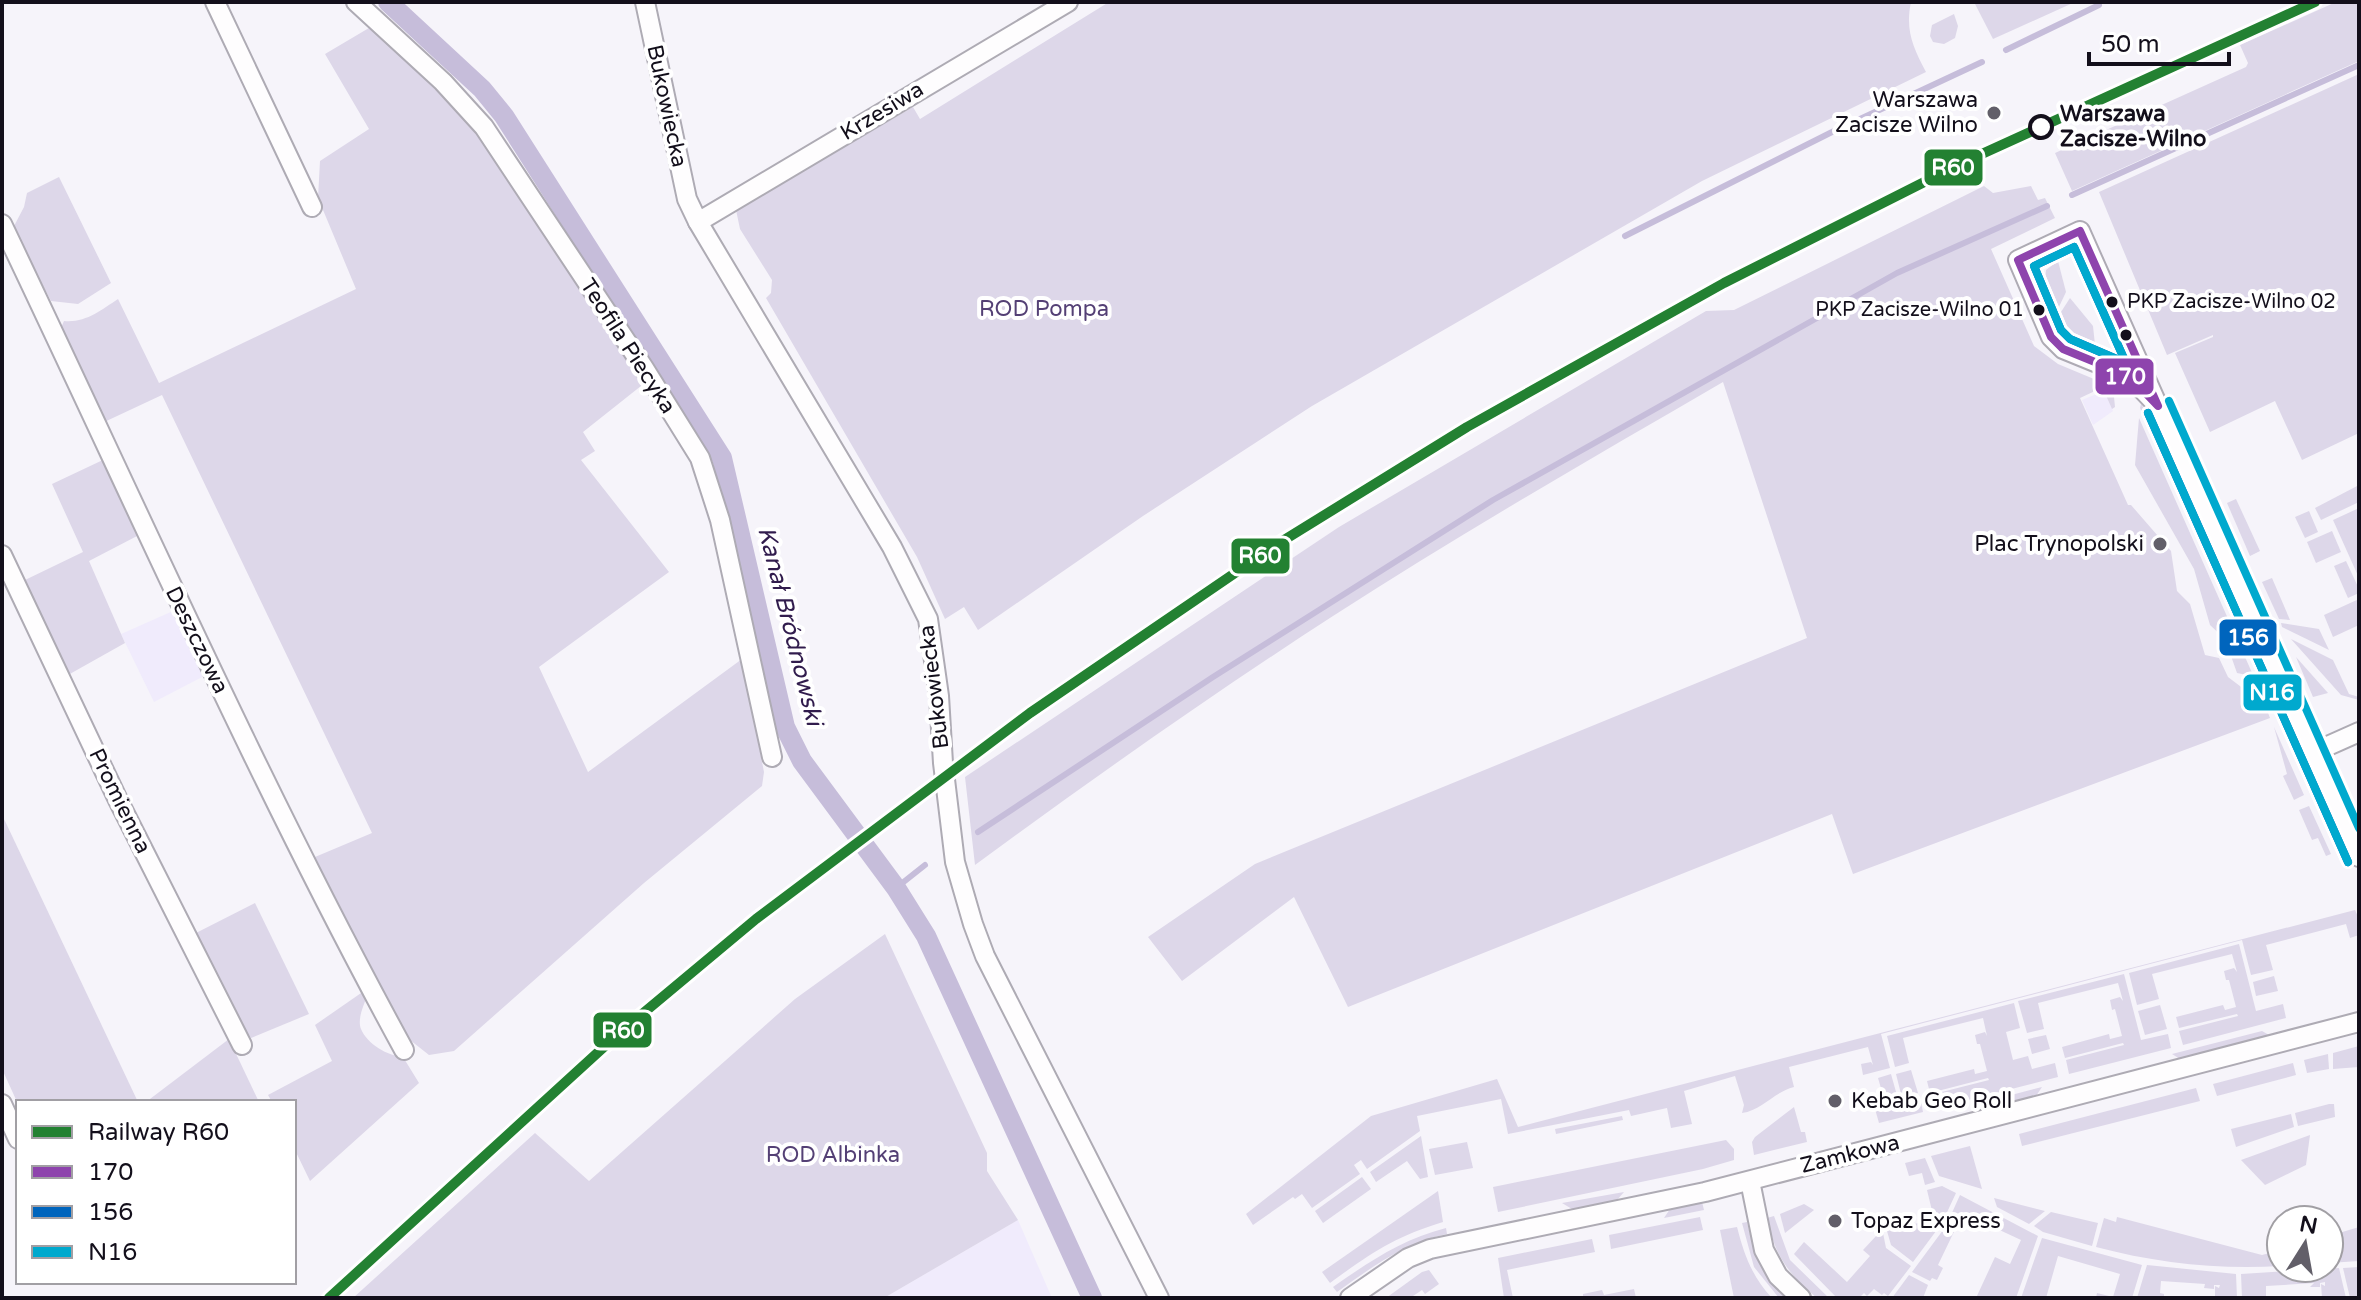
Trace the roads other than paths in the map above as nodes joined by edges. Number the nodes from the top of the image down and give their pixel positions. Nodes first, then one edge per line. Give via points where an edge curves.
1 (215, 2) edge
2 (356, 2) edge
3 (645, 2) edge
4 (1068, 2) edge
5 (312, 207) dead end
6 (698, 222) junction
7 (2, 224) edge
8 (2158, 406) junction
9 (2, 555) edge
10 (2359, 732) edge
11 (2312, 753) junction
12 (772, 757) dead end
13 (2359, 857) edge
14 (2359, 1022) edge
15 (242, 1045) dead end
16 (404, 1050) dead end
17 (2, 1104) edge
18 (16, 1135) edge
19 (1750, 1181) junction
20 (1159, 1298) edge
21 (1350, 1298) edge
22 (1801, 1298) edge

1 - 5 street
2 - 12 street, Teofila Piecyka via 484,127 700,458 720,520
3 - 6 street, Bukowiecka via 687,199
4 - 6 street, Krzesiwa
6 - 20 street, Bukowiecka via 892,547 928,619 955,862 973,924
7 - 16 street, Deszczowa via 165,575
8 - 8 street via 2080,231 2018,260 2051,337 2063,349 2136,383
8 - 11 street
9 - 15 street, Promienna
10 - 11 street
11 - 13 street
14 - 19 street, Zamkowa
17 - 18 street
19 - 21 street, Zamkowa via 1430,1249
19 - 22 street via 1764,1250 1778,1276

